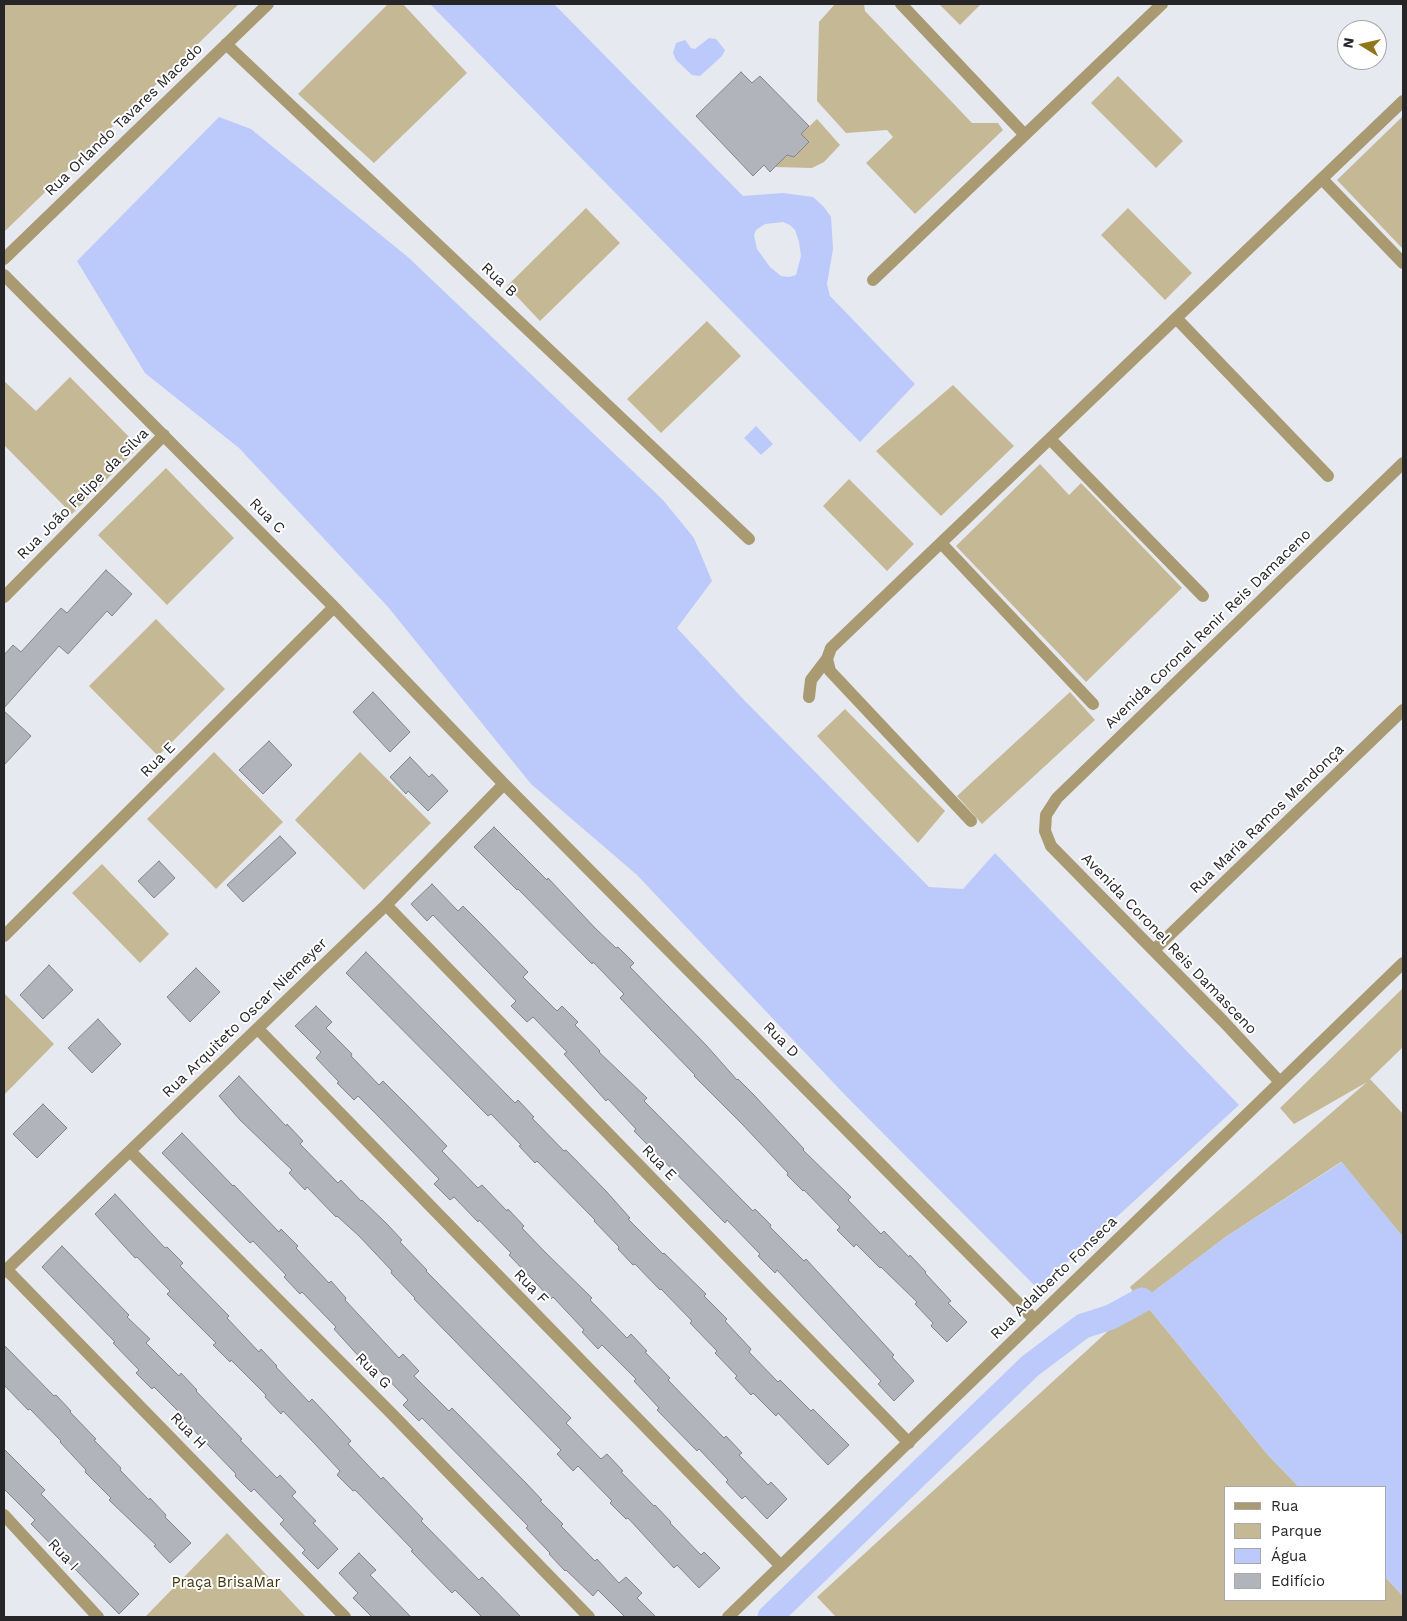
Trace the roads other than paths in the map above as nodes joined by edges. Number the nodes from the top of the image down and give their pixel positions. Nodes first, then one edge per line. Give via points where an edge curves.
1 (268, 4) edge
2 (901, 4) edge
3 (1162, 4) edge
4 (226, 44) junction
5 (1403, 100) edge
6 (1025, 135) junction
7 (1322, 179) junction
8 (4, 259) edge
9 (1403, 263) edge
10 (4, 275) edge
11 (874, 280) dead end
12 (1176, 318) junction
13 (164, 435) junction
14 (1050, 439) junction
15 (1403, 463) edge
16 (1328, 476) dead end
17 (749, 539) dead end
18 (941, 543) junction
19 (1203, 596) dead end
20 (4, 597) edge
21 (334, 607) junction
22 (827, 659) junction
23 (809, 697) dead end
24 (1092, 704) dead end
25 (1403, 710) edge
26 (504, 784) junction
27 (972, 821) dead end
28 (1045, 824) joint
29 (386, 905) junction
30 (4, 936) edge
31 (1154, 950) junction
32 (1403, 963) edge
33 (258, 1029) junction
34 (1280, 1082) junction
35 (130, 1151) junction
36 (5, 1270) edge
37 (1035, 1320) junction
38 (909, 1443) junction
39 (5, 1518) edge
40 (781, 1566) junction
41 (98, 1617) edge
42 (345, 1617) edge
43 (589, 1617) edge
44 (728, 1617) edge

1 - 4 street, Rua Orlando Tavares Macedo
2 - 6 street
3 - 6 street
4 - 8 street, Rua Orlando Tavares Macedo
4 - 17 street, Rua B
5 - 7 street
6 - 11 street
7 - 9 street
7 - 12 street
10 - 13 street, Rua C
12 - 14 street
12 - 16 street
13 - 20 street, Rua João Felipe da Silva
13 - 21 street, Rua C
14 - 18 street
14 - 19 street
15 - 28 street, Avenida Coronel Renir Reis Damaceno via 1057,798 1050,806
18 - 22 street via 831,648
18 - 24 street
21 - 26 street, Rua C
21 - 30 street, Rua E
22 - 23 street via 810,680
22 - 27 street via 837,680
25 - 31 street, Rua Maria Ramos Mendonça
26 - 29 street, Rua Arquiteto Oscar Niemeyer
26 - 37 street, Rua D
28 - 31 street, Avenida Coronel Reis Damasceno via 1051,846
29 - 33 street, Rua Arquiteto Oscar Niemeyer
29 - 38 street, Rua E
31 - 34 street, Avenida Coronel Reis Damasceno
32 - 34 street, Rua Adalberto Fonseca
33 - 35 street, Rua Arquiteto Oscar Niemeyer
33 - 40 street, Rua F
34 - 37 street, Rua Adalberto Fonseca
35 - 36 street, Rua Arquiteto Oscar Niemeyer
35 - 43 street, Rua G
36 - 42 street, Rua H
37 - 38 street, Rua Adalberto Fonseca
38 - 40 street, Rua Adalberto Fonseca
39 - 41 street, Rua I
40 - 44 street, Rua Adalberto Fonseca

